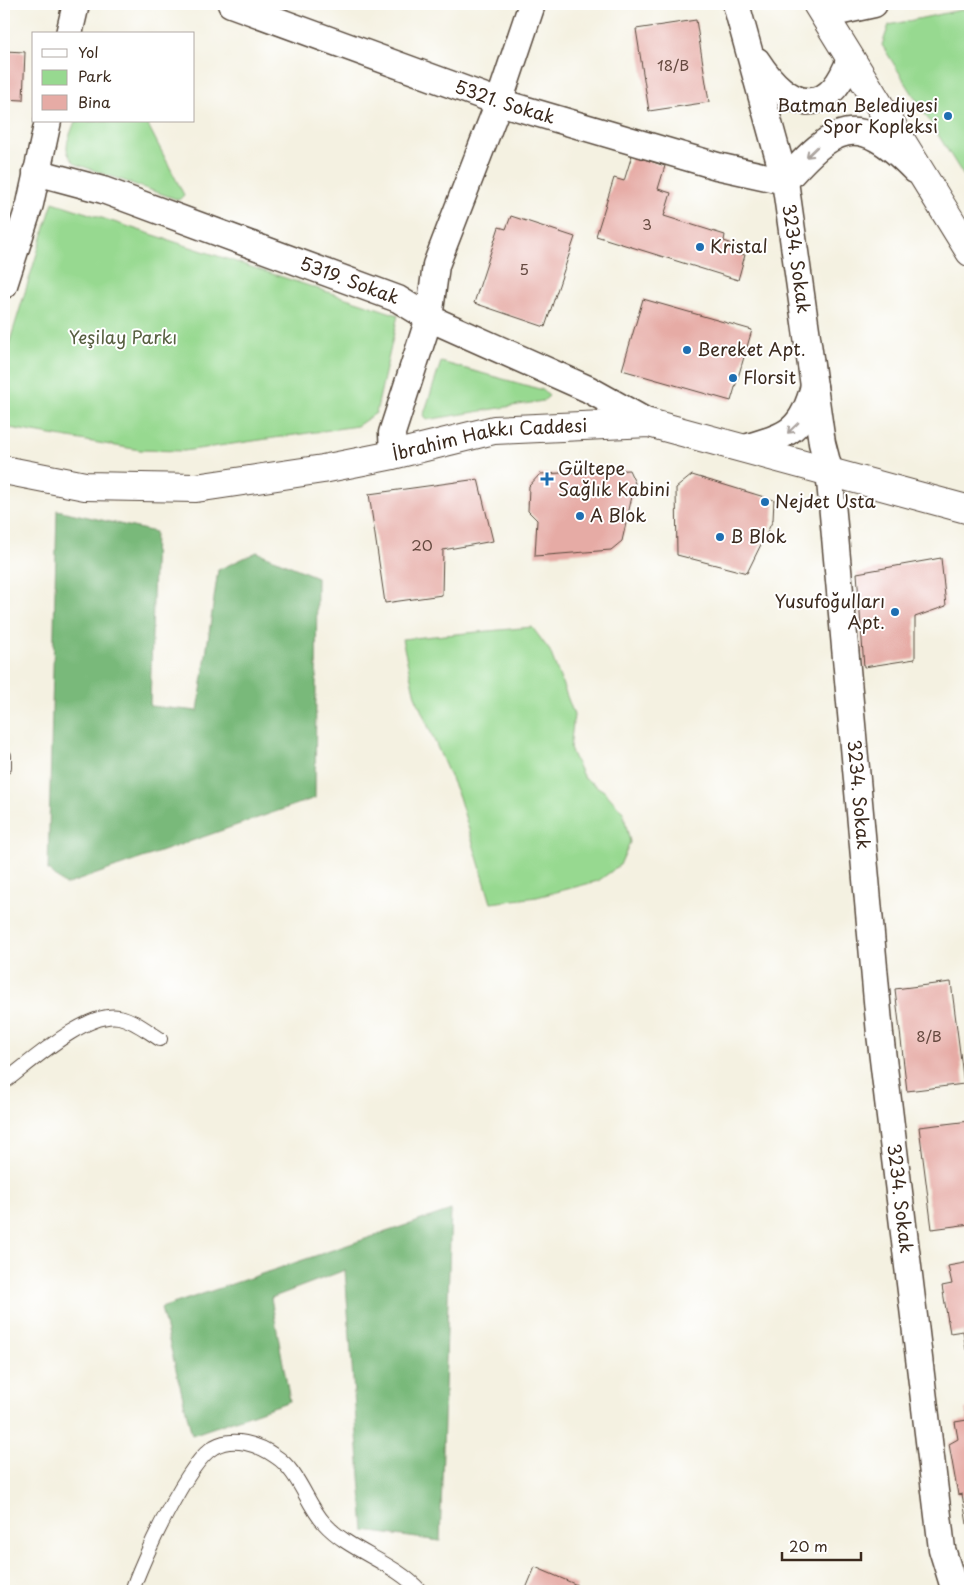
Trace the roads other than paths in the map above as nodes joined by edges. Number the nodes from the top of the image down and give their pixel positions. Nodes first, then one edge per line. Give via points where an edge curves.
1 (76, 4) edge
2 (231, 4) edge
3 (532, 4) edge
4 (736, 4) edge
5 (874, 4) edge
6 (820, 10) edge
7 (69, 32) edge
8 (751, 52) junction
9 (850, 58) junction
10 (499, 102) junction
11 (48, 122) edge
12 (36, 172) junction
13 (925, 180) junction
14 (785, 181) junction
15 (970, 252) edge
16 (4, 285) edge
17 (429, 318) junction
18 (814, 385) junction
19 (649, 423) junction
20 (745, 448) junction
21 (393, 455) junction
22 (4, 470) edge
23 (830, 470) junction
24 (970, 510) edge
25 (4, 756) edge
26 (4, 767) edge
27 (160, 1039) dead end
28 (4, 1082) edge
29 (132, 1591) edge
30 (420, 1591) edge
31 (955, 1591) edge

1 - 7 street
2 - 10 street, 5321. Sokak
3 - 10 street
4 - 8 street, 3234. Sokak
5 - 6 street
6 - 9 street
8 - 9 street via 769,81 787,96 806,102 816,100 837,86
8 - 14 street, 3234. Sokak
9 - 13 street
10 - 14 street, 5321. Sokak via 718,166
10 - 17 street via 436,265
11 - 12 street
12 - 16 street via 30,204
12 - 17 street, 5319. Sokak via 103,190 398,299
13 -> 14 street via 897,152 870,135 850,131 835,135 814,149
13 - 15 street
14 - 18 street, 3234. Sokak
17 - 19 street, 5319. Sokak via 588,390
17 - 21 street via 392,433
18 -> 20 street via 808,408 789,433
18 - 23 street, 3234. Sokak via 822,443
19 - 20 street, İbrahim Hakkı Caddesi
19 - 21 street, İbrahim Hakkı Caddesi via 494,430
20 - 23 street, İbrahim Hakkı Caddesi
21 - 22 street, İbrahim Hakkı Caddesi via 314,471 196,488 85,486
23 - 24 street, İbrahim Hakkı Caddesi
23 - 31 street, 3234. Sokak via 880,1034 942,1549
25 - 26 lane
27 - 28 lane via 121,1017 105,1016 81,1025
29 - 30 lane via 169,1508 194,1467 214,1447 248,1442 276,1456 300,1483 324,1523 352,1545 407,1578

